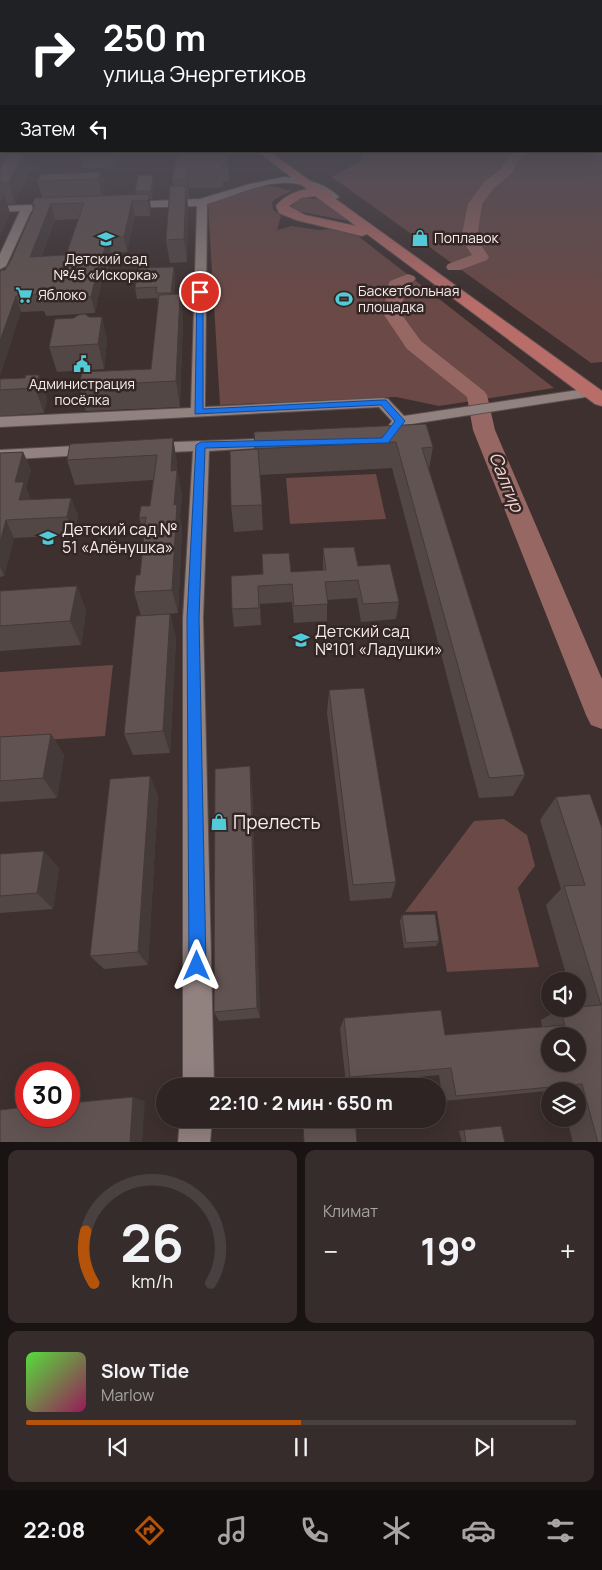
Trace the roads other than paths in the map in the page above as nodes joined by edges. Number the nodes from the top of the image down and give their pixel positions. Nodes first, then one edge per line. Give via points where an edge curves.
1 (213, 198) edge
2 (290, 198) edge
3 (325, 198) edge
4 (336, 198) edge
5 (339, 198) edge
6 (202, 202) junction
7 (115, 205) edge
8 (70, 206) edge
9 (26, 208) junction
10 (0, 209) edge
11 (368, 218) junction
12 (17, 229) joint
13 (386, 243) junction
14 (0, 266) edge
15 (599, 392) edge
16 (505, 404) joint
17 (198, 412) junction
18 (400, 421) junction
19 (0, 422) edge
20 (365, 441) edge
21 (298, 443) edge
22 (201, 445) junction
23 (134, 448) edge
24 (105, 450) edge
25 (0, 455) edge
26 (198, 1078) edge
27 (195, 1128) edge
28 (194, 1142) edge

1 - 6 street
2 - 13 main road via 282,206 284,210 304,219 348,227
3 - 13 main road
4 - 11 main road
5 - 11 main road
6 - 7 street
6 - 17 street
8 - 9 street
9 - 10 street
9 - 12 street
11 - 15 main road
12 - 14 street
13 - 15 main road
15 - 16 street
16 - 18 street
17 - 18 street via 383,402
17 - 19 street
18 - 20 street via 385,440
21 - 22 street
22 - 23 street
22 - 26 street via 193,618
24 - 25 street
27 - 28 street

